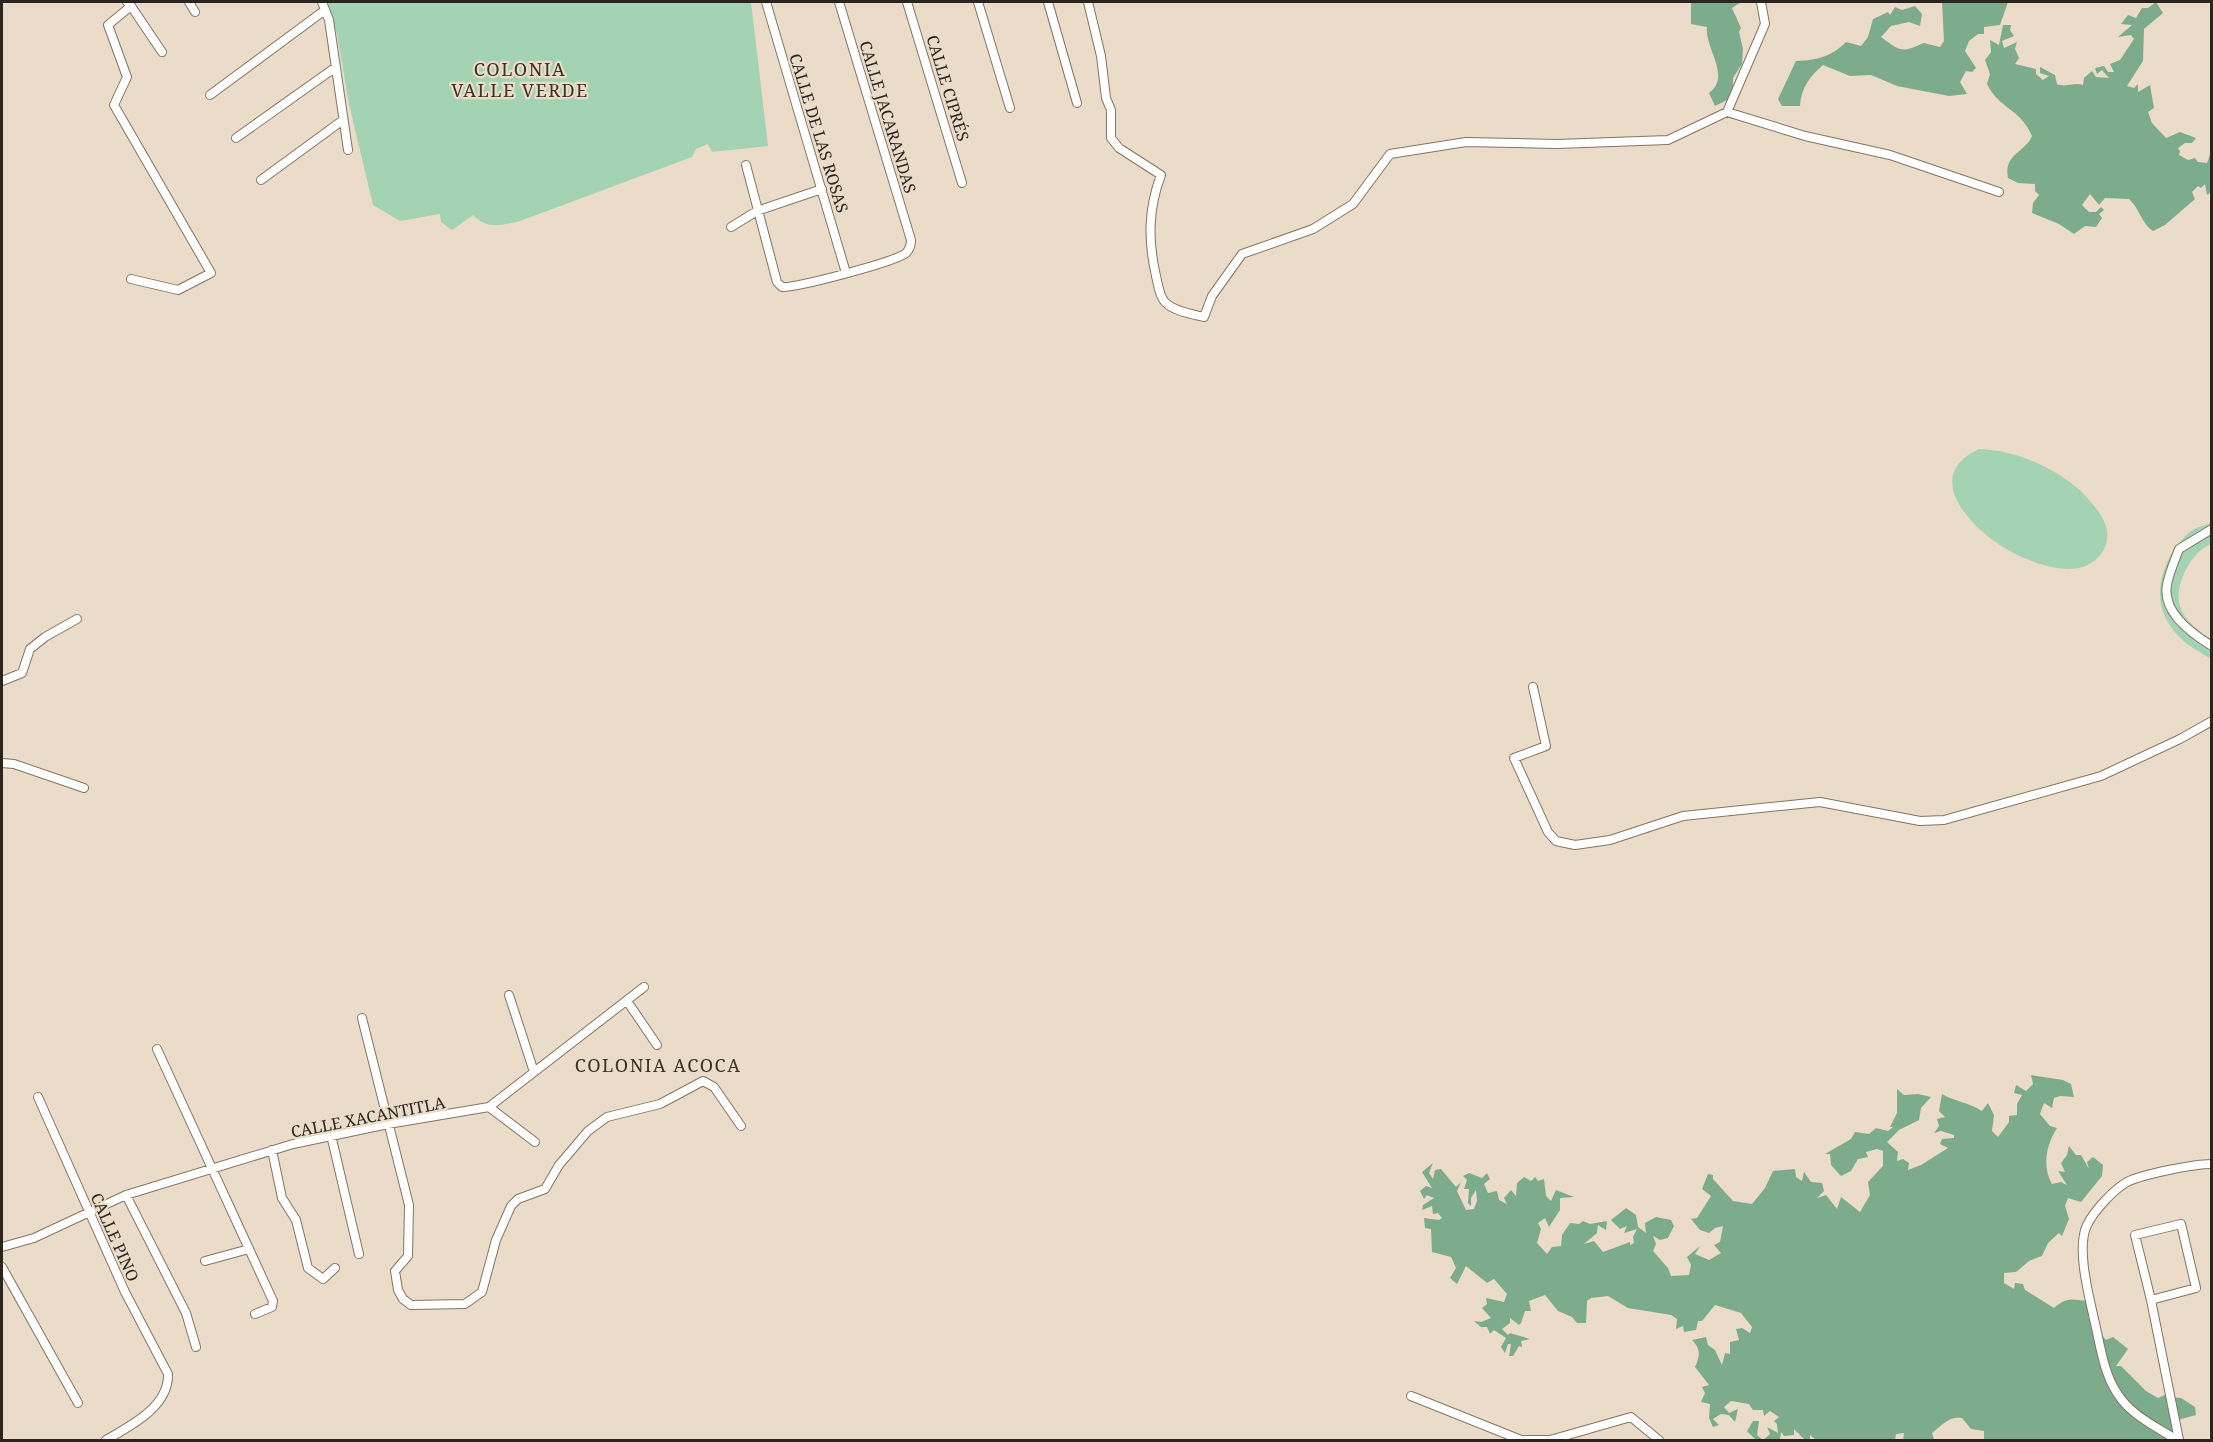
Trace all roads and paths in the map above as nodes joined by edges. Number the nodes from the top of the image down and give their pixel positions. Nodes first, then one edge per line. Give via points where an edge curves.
1 (189, 2) edge
2 (766, 2) edge
3 (839, 2) edge
4 (907, 2) edge
5 (978, 2) edge
6 (1048, 2) edge
7 (1088, 2) edge
8 (1761, 2) edge
9 (129, 4) edge
10 (323, 6) edge
11 (195, 12) dead end
12 (162, 52) dead end
13 (336, 67) junction
14 (210, 95) dead end
15 (1077, 103) dead end
16 (1010, 108) dead end
17 (1727, 112) junction
18 (343, 120) junction
19 (236, 138) dead end
20 (348, 150) dead end
21 (746, 165) dead end
22 (261, 180) dead end
23 (962, 183) dead end
24 (822, 189) junction
25 (1999, 192) dead end
26 (757, 211) junction
27 (731, 227) dead end
28 (846, 273) junction
29 (131, 279) dead end
30 (2211, 529) edge
31 (77, 619) dead end
32 (2211, 646) edge
33 (2, 681) edge
34 (1533, 687) dead end
35 (2211, 721) edge
36 (2, 764) edge
37 (84, 788) dead end
38 (644, 987) dead end
39 (509, 994) dead end
40 (627, 1001) junction
41 (362, 1018) dead end
42 (657, 1045) dead end
43 (157, 1049) dead end
44 (534, 1072) junction
45 (38, 1097) dead end
46 (489, 1107) junction
47 (388, 1124) junction
48 (741, 1126) dead end
49 (331, 1135) junction
50 (535, 1142) dead end
51 (272, 1150) junction
52 (2211, 1164) edge
53 (210, 1169) junction
54 (126, 1195) junction
55 (89, 1213) junction
56 (2, 1247) edge
57 (249, 1249) junction
58 (359, 1254) dead end
59 (205, 1261) dead end
60 (2, 1267) edge
61 (335, 1268) dead end
62 (2151, 1300) junction
63 (255, 1314) dead end
64 (196, 1347) dead end
65 (1411, 1396) dead end
66 (78, 1403) dead end
67 (106, 1440) edge
68 (1659, 1440) edge
69 (2178, 1440) edge

1 - 11 street
2 - 24 street, CALLE DE LAS ROSAS
3 - 28 street, CALLE JACARANDAS via 911,240 909,249 901,256
4 - 23 street, CALLE CIPRÉS
5 - 16 street
6 - 15 street
7 - 17 street via 1106,98 1112,110 1111,138 1119,148 1161,175 1154,194 1149,233 1160,292 1171,307 1204,317 1212,296 1242,254 1312,229 1353,204 1390,154 1466,142 1668,140
8 - 17 street via 1765,24
9 - 12 street
9 - 29 street via 108,25 127,77 114,105 211,273 178,290
10 - 13 street
10 - 14 street
13 - 18 street
13 - 19 street
17 - 25 street via 1890,156
18 - 20 street
18 - 22 street
21 - 26 street
24 - 26 street
24 - 28 street, CALLE DE LAS ROSAS
26 - 27 street
26 - 28 street via 777,282 785,288
30 - 32 street via 2179,549 2167,587 2172,609 2189,632
31 - 33 street via 30,649 22,673
34 - 35 street via 1546,746 1514,758 1548,832 1556,841 1575,845 1610,840 1683,816 1820,802 1920,821 1944,820 2101,776 2180,740
36 - 37 street via 14,764
38 - 40 street, CALLE XACANTITLA
39 - 44 street
40 - 42 street
40 - 44 street, CALLE XACANTITLA
41 - 47 street
43 - 53 street
44 - 46 street, CALLE XACANTITLA
45 - 55 street, CALLE PINO
46 - 47 street, CALLE XACANTITLA
46 - 50 street
47 - 48 street via 410,1220 408,1256 395,1271 395,1279 403,1299 411,1305 465,1304 476,1298 482,1292 496,1240 511,1206 518,1199 544,1189 588,1131 607,1117 660,1104 703,1082 714,1087
47 - 49 street, CALLE XACANTITLA
49 - 51 street, CALLE XACANTITLA
49 - 58 street
51 - 53 street, CALLE XACANTITLA
51 - 61 street via 282,1198 296,1220 308,1268 323,1279
52 - 69 street via 2127,1182 2086,1226 2083,1256 2088,1292 2105,1366 2116,1393 2132,1410
53 - 54 street, CALLE XACANTITLA
53 - 57 street
54 - 55 street, CALLE XACANTITLA
54 - 64 street via 186,1313
55 - 56 street, CALLE XACANTITLA via 34,1238
55 - 67 street, CALLE PINO via 168,1374 168,1387 137,1422
57 - 59 street
57 - 63 street via 274,1304
60 - 66 street
62 - 62 street via 2196,1288 2181,1224 2134,1235
62 - 69 street
65 - 68 street via 1521,1440 1550,1440 1631,1417

